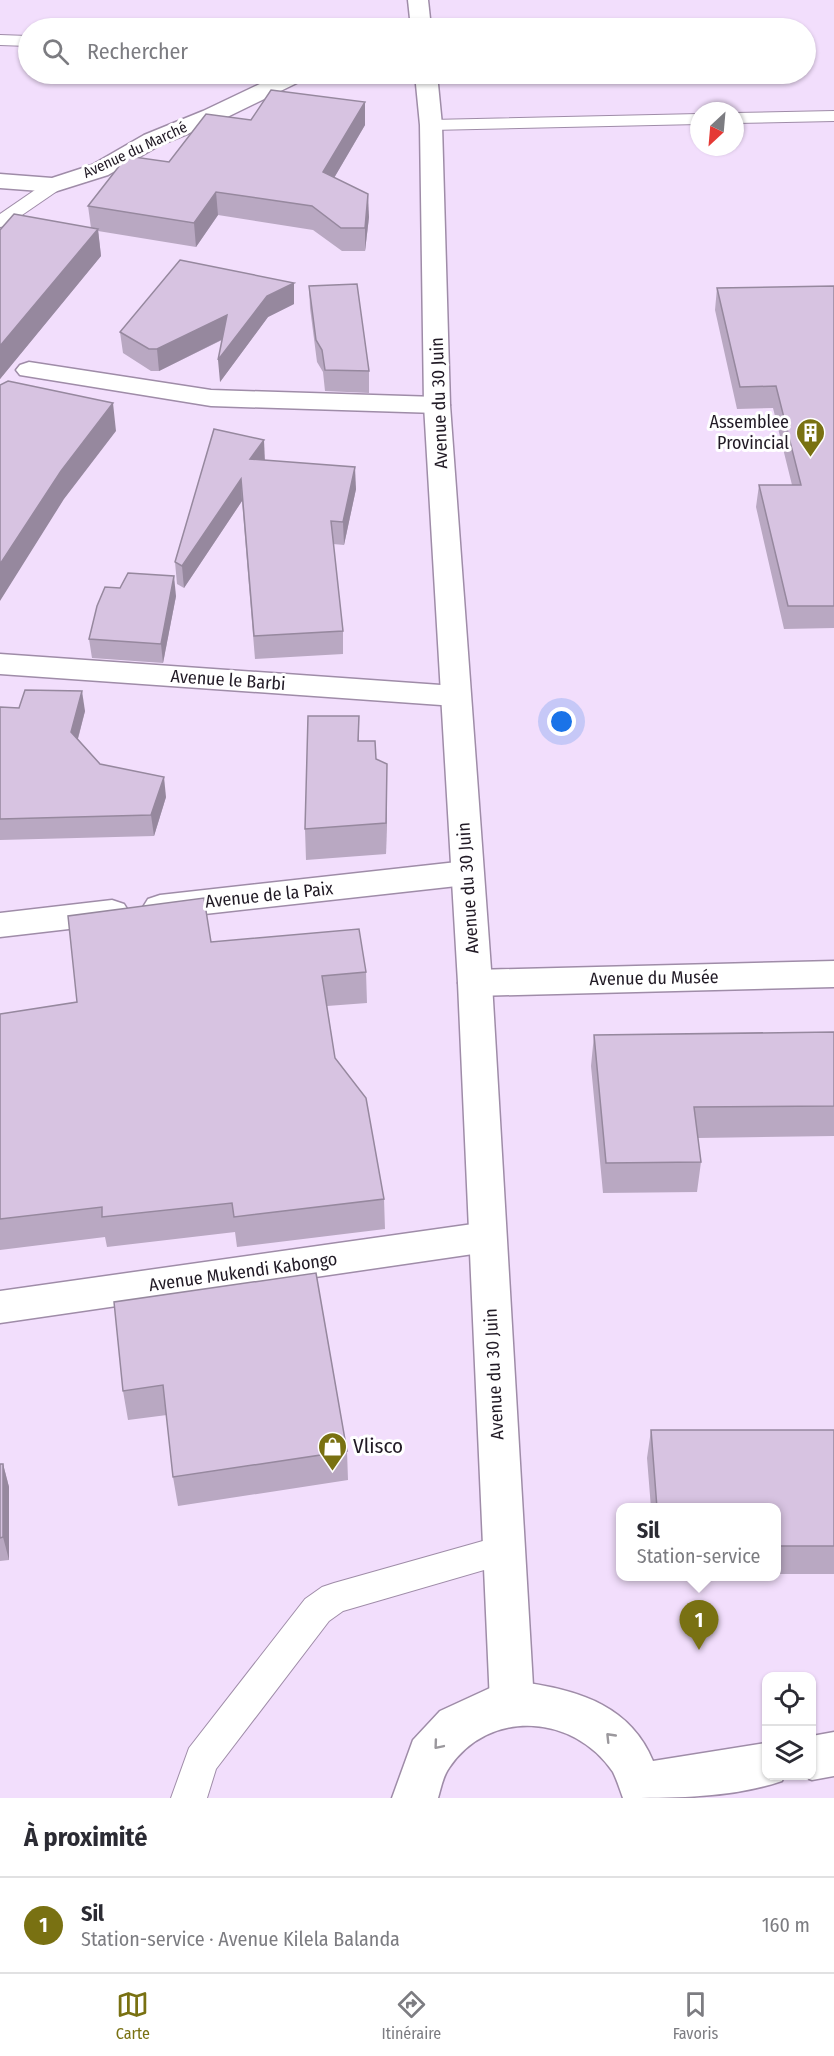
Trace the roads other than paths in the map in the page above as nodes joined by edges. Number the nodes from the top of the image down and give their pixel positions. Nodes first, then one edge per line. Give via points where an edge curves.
1 (418, 0) edge
2 (420, 18) edge
3 (0, 40) edge
4 (18, 41) edge
5 (277, 84) edge
6 (427, 84) edge
7 (834, 116) edge
8 (744, 118) edge
9 (690, 119) edge
10 (431, 125) junction
11 (0, 181) edge
12 (54, 185) junction
13 (0, 222) edge
14 (29, 370) dead end
15 (437, 405) junction
16 (0, 664) edge
17 (455, 696) junction
18 (466, 873) junction
19 (0, 925) edge
20 (834, 974) edge
21 (475, 983) junction
22 (487, 1238) junction
23 (0, 1307) edge
24 (504, 1550) junction
25 (512, 1703) junction
26 (834, 1754) edge
27 (816, 1757) edge
28 (762, 1766) edge
29 (644, 1791) edge
30 (189, 1798) edge
31 (415, 1798) edge

1 - 2 street
3 - 4 lane
5 - 12 street, Avenue du Marché via 152,140 100,170
6 - 10 street, Avenue du 30 Juin
7 - 8 lane
9 - 10 lane
10 - 15 street, Avenue du 30 Juin
11 - 12 street, Avenue du Marché
12 - 13 lane
14 - 15 street via 211,398
15 - 17 street, Avenue du 30 Juin
16 - 17 street, Avenue le Barbi
17 - 18 street, Avenue du 30 Juin
18 - 19 street, Avenue de la Paix
18 - 21 street, Avenue du 30 Juin
20 - 21 street, Avenue du Musée
21 - 22 street, Avenue du 30 Juin
22 - 23 street, Avenue Mukendi Kabongo
22 - 24 street, Avenue du 30 Juin
24 - 25 street, Avenue du 30 Juin
24 - 30 lane via 334,1598 317,1610 201,1760
29 -> 25 street via 627,1755 605,1730 576,1713 545,1704
25 -> 31 street via 481,1711 453,1728 432,1751 417,1781
26 - 27 street
28 - 29 street

